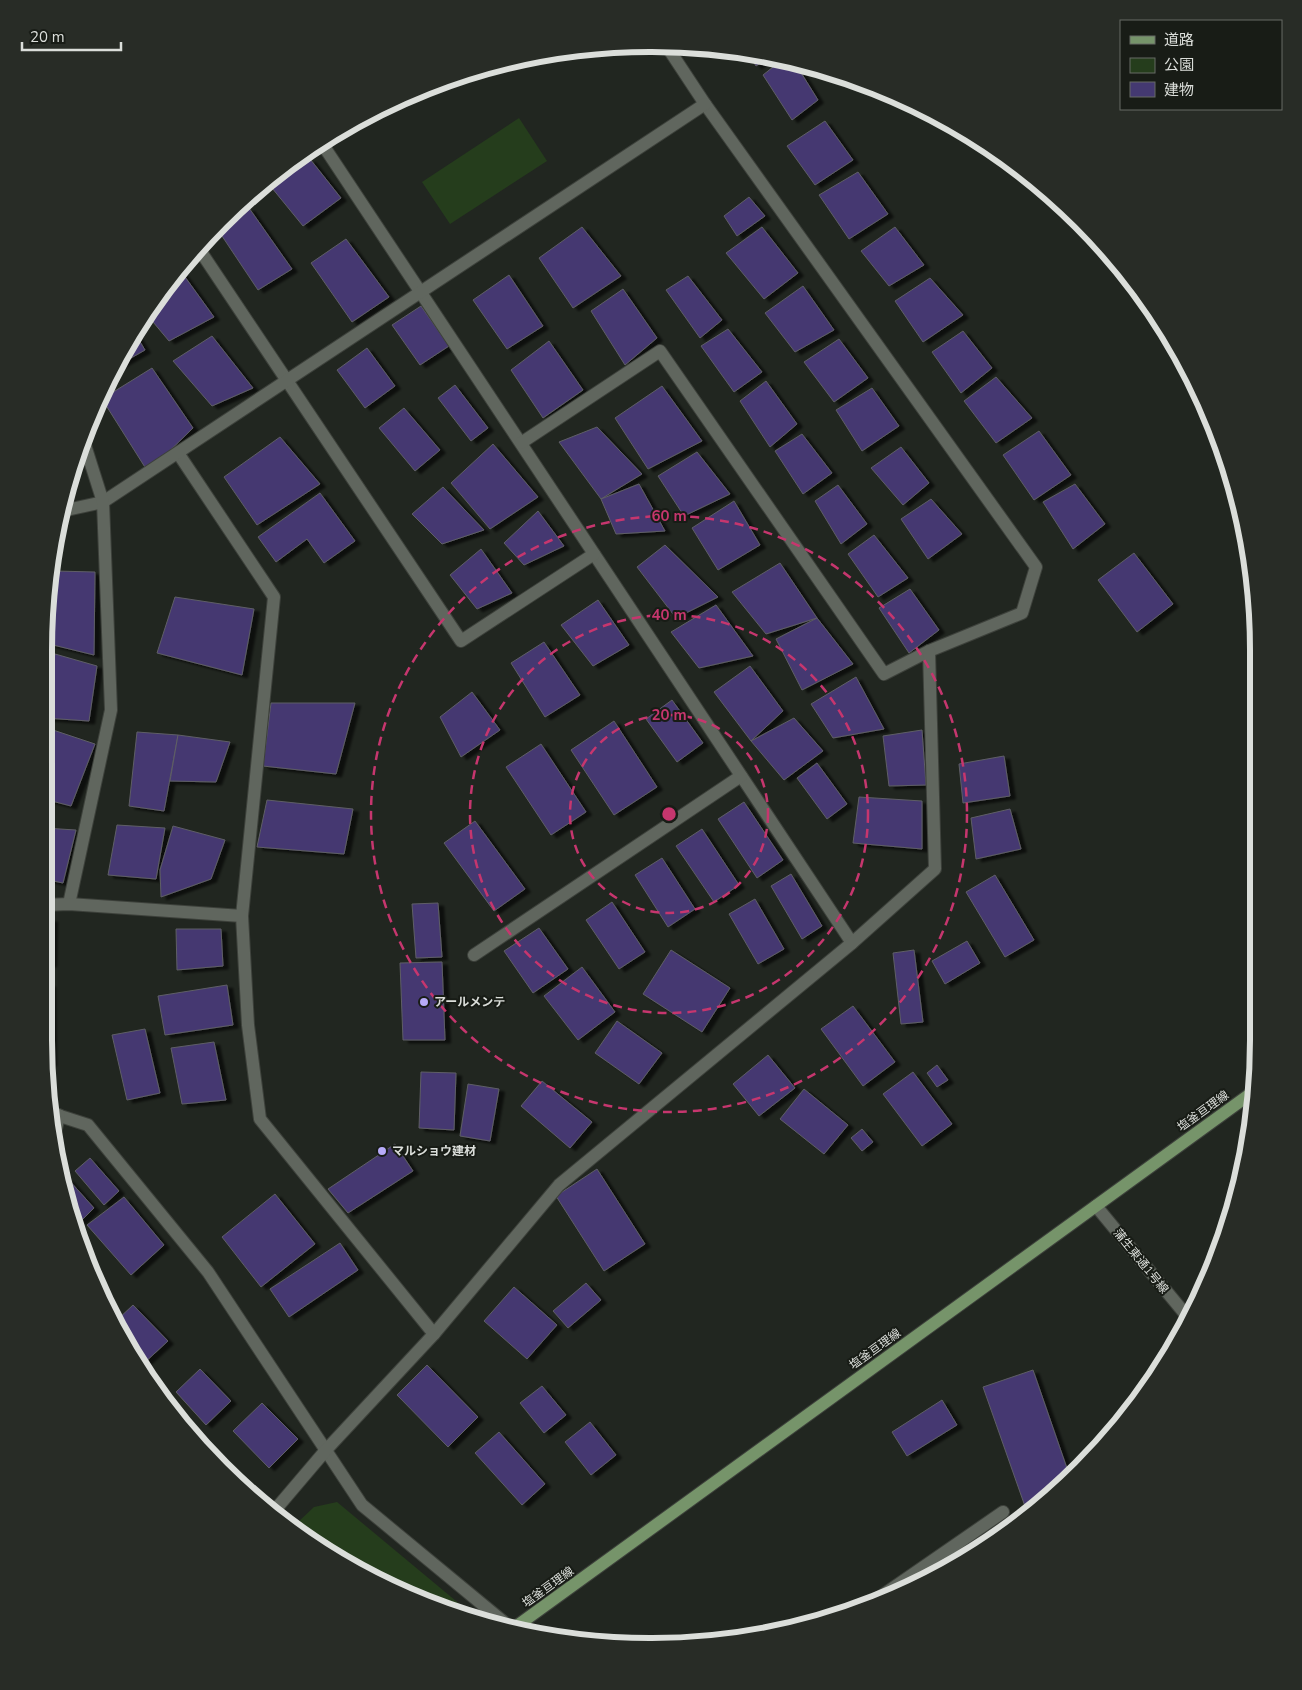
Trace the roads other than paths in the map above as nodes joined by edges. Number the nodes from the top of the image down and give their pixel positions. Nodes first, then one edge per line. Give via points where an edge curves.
1 (671, 53) edge
2 (705, 104) junction
3 (325, 149) edge
4 (203, 254) edge
5 (421, 292) junction
6 (287, 381) junction
7 (522, 444) junction
8 (87, 451) edge
9 (178, 453) junction
10 (103, 502) junction
11 (70, 509) edge
12 (594, 554) junction
13 (930, 651) junction
14 (741, 776) junction
15 (69, 904) junction
16 (53, 905) edge
17 (242, 916) junction
18 (852, 943) junction
19 (474, 955) dead end
20 (1246, 1097) edge
21 (58, 1115) edge
22 (1096, 1206) junction
23 (1183, 1313) edge
24 (434, 1334) junction
25 (326, 1450) junction
26 (278, 1507) edge
27 (1003, 1512) dead end
28 (900, 1583) edge
29 (500, 1618) edge
30 (520, 1623) edge

1 - 2 street
2 - 5 street
2 - 13 street via 1036,567 1022,613
3 - 5 street
4 - 6 street
5 - 6 street
5 - 7 street
6 - 9 street
6 - 12 street via 461,641
7 - 12 street
7 - 13 street via 660,351 884,674
8 - 10 street
9 - 10 street
9 - 17 street via 274,596
10 - 11 street
10 - 15 street via 111,710
12 - 14 street
13 - 18 street via 935,869
14 - 18 street
14 - 19 street
15 - 16 street
15 - 17 street
17 - 24 street via 248,1025 260,1119
18 - 24 street via 559,1185
20 - 22 main road, 塩釜亘理線
21 - 25 street via 88,1125 208,1272
22 - 23 street, 蒲生東通1号線
22 - 30 main road, 塩釜亘理線
24 - 25 street
25 - 26 street
25 - 29 street via 362,1505
27 - 28 street

